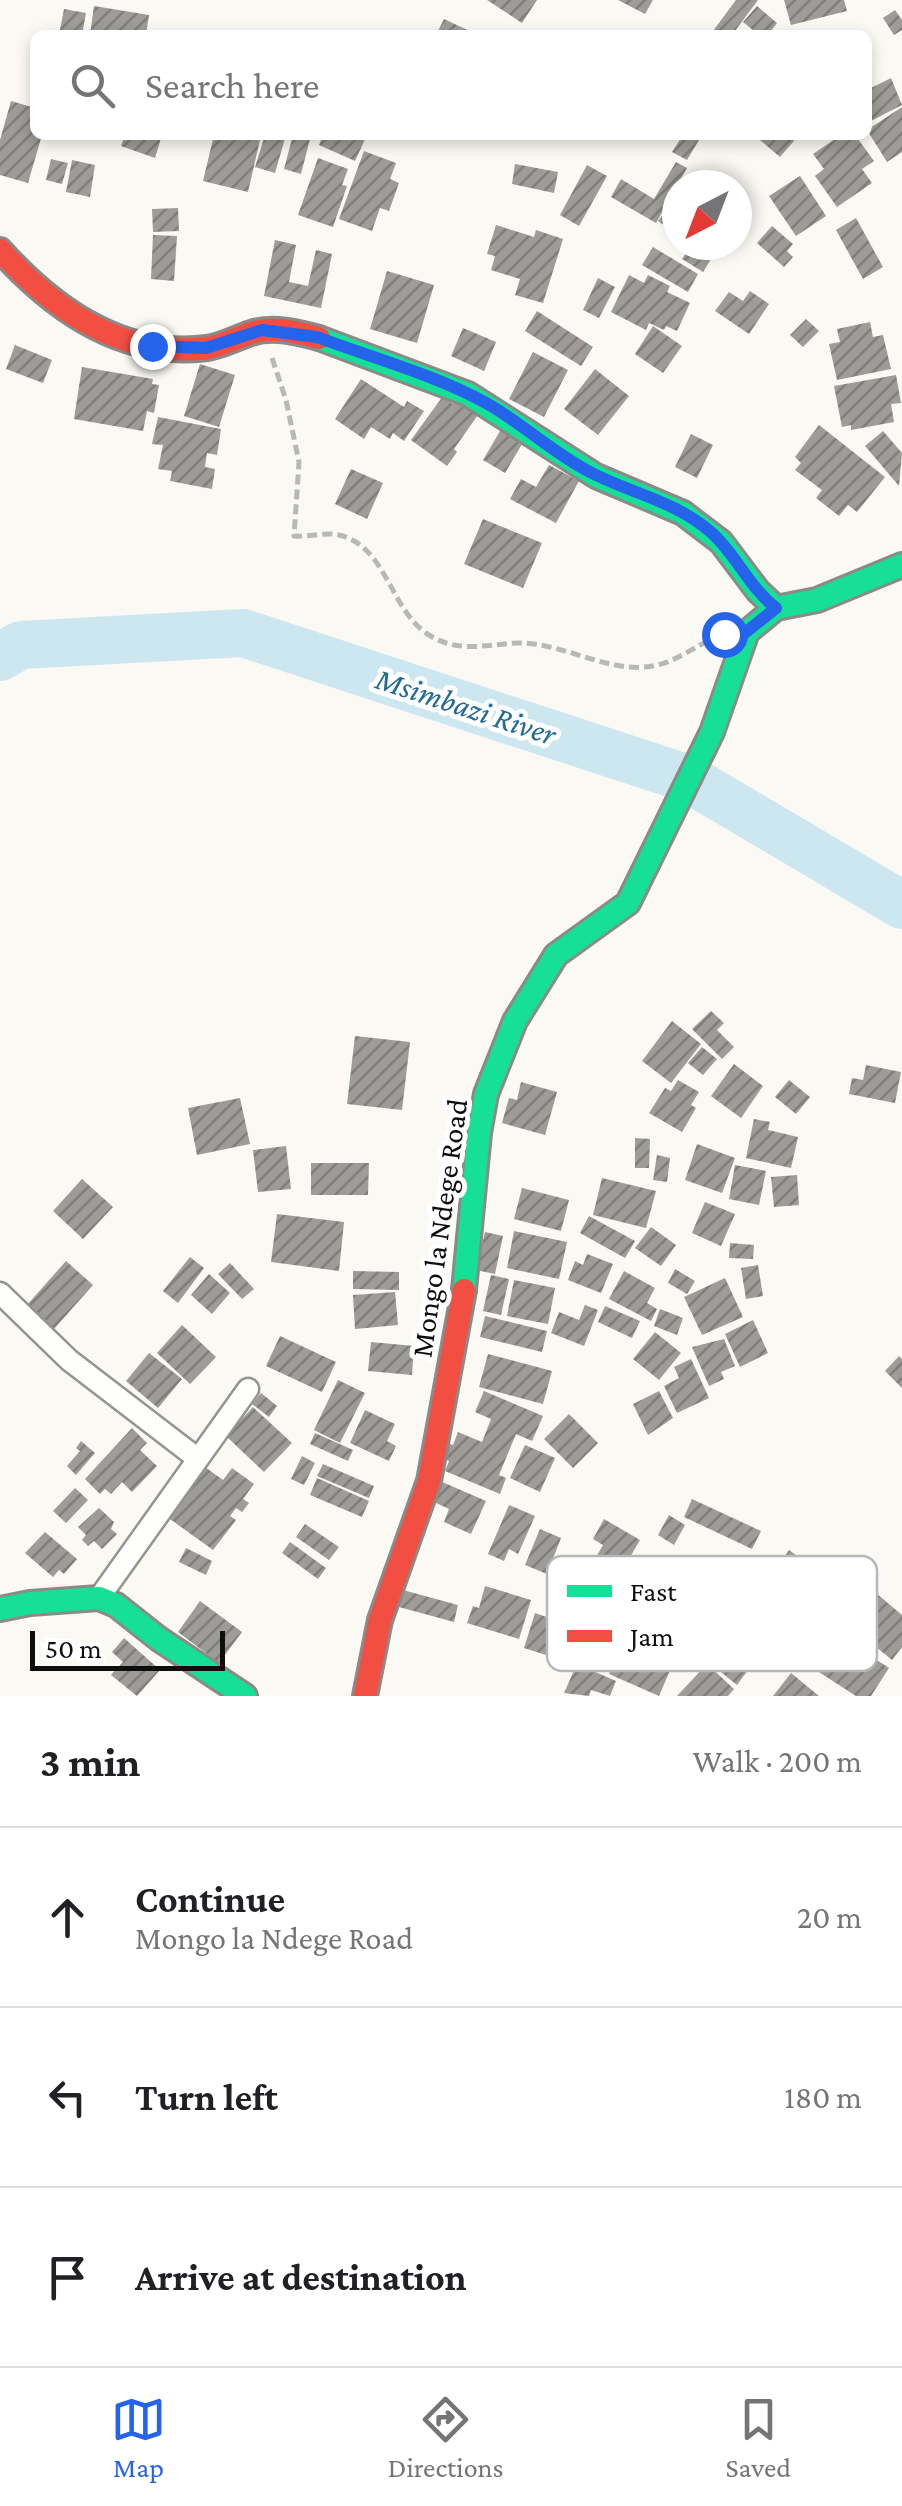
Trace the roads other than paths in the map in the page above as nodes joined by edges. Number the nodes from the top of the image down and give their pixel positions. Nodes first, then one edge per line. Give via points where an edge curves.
1 (0, 250) edge
2 (902, 565) edge
3 (776, 608) junction
4 (0, 1293) edge
5 (248, 1389) dead end
6 (198, 1458) junction
7 (99, 1598) junction
8 (0, 1610) edge
9 (245, 1696) edge
10 (365, 1696) edge

1 - 3 street via 67,313 152,346 206,348 262,330 317,337 487,404 572,463 668,502 712,533
2 - 3 street via 817,600
3 - 10 street, Mongo la Ndege Road via 746,632 712,732 628,903 556,955 514,1021 486,1094 462,1309 429,1481 380,1620
4 - 6 street via 68,1360
5 - 6 street
6 - 7 street
7 - 8 street
7 - 9 street

